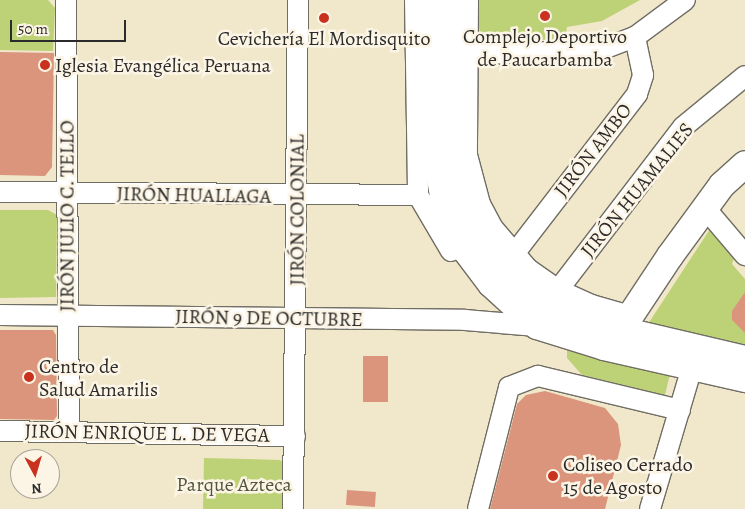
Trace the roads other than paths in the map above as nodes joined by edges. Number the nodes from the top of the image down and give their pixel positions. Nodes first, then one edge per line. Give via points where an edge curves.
1 (66, 0) edge
2 (298, 0) edge
3 (415, 0) edge
4 (435, 0) edge
5 (455, 0) edge
6 (468, 0) edge
7 (685, 0) edge
8 (635, 37) junction
9 (470, 54) junction
10 (745, 76) edge
11 (745, 164) edge
12 (0, 192) edge
13 (68, 193) junction
14 (418, 195) junction
15 (297, 196) junction
16 (705, 208) junction
17 (451, 251) dead end
18 (514, 254) junction
19 (745, 255) edge
20 (558, 290) junction
21 (0, 315) edge
22 (68, 316) junction
23 (296, 317) junction
24 (537, 326) junction
25 (623, 332) junction
26 (745, 359) edge
27 (692, 367) junction
28 (745, 379) edge
29 (680, 410) junction
30 (0, 431) edge
31 (69, 432) junction
32 (294, 436) junction
33 (293, 509) edge
34 (478, 509) edge
35 (650, 509) edge

1 - 13 street, JIRÓN JULIO C. TELLO
2 - 15 street, JIRÓN COLONIAL
3 - 14 street
4 - 24 main road via 435,150 445,207 466,252 486,278
5 - 25 main road via 454,148 463,203 492,252 524,285 557,310
6 - 9 street
7 - 8 street
8 - 9 street via 598,51
8 - 18 street, JIRÓN AMBO via 643,75 637,94
9 - 18 street via 467,155 480,204 492,228
10 - 20 street, JIRÓN HUAMALIES via 683,127 624,199
11 - 16 main road via 722,185
12 - 13 street, JIRÓN HUALLAGA
13 - 15 street, JIRÓN HUALLAGA
13 - 22 street, JIRÓN JULIO C. TELLO
14 - 15 street, JIRÓN HUALLAGA
14 - 17 street
15 - 23 street, JIRÓN COLONIAL
16 - 19 street
16 - 25 main road
18 - 20 street via 528,269
20 - 25 street via 592,305
21 - 22 street, JIRÓN 9 DE OCTUBRE
22 - 23 street, JIRÓN 9 DE OCTUBRE
22 - 31 street, JIRÓN JULIO C. TELLO
23 - 24 street, JIRÓN 9 DE OCTUBRE via 497,321
23 - 32 street, JIRÓN COLONIAL
24 - 25 main road
25 - 26 main road
25 - 27 main road
27 - 28 main road
27 - 29 street
29 - 34 street via 538,376 509,387
29 - 35 street
30 - 31 street, JIRÓN ENRIQUE L. DE VEGA
31 - 32 street, JIRÓN ENRIQUE L. DE VEGA
32 - 33 street, JIRÓN COLONIAL

